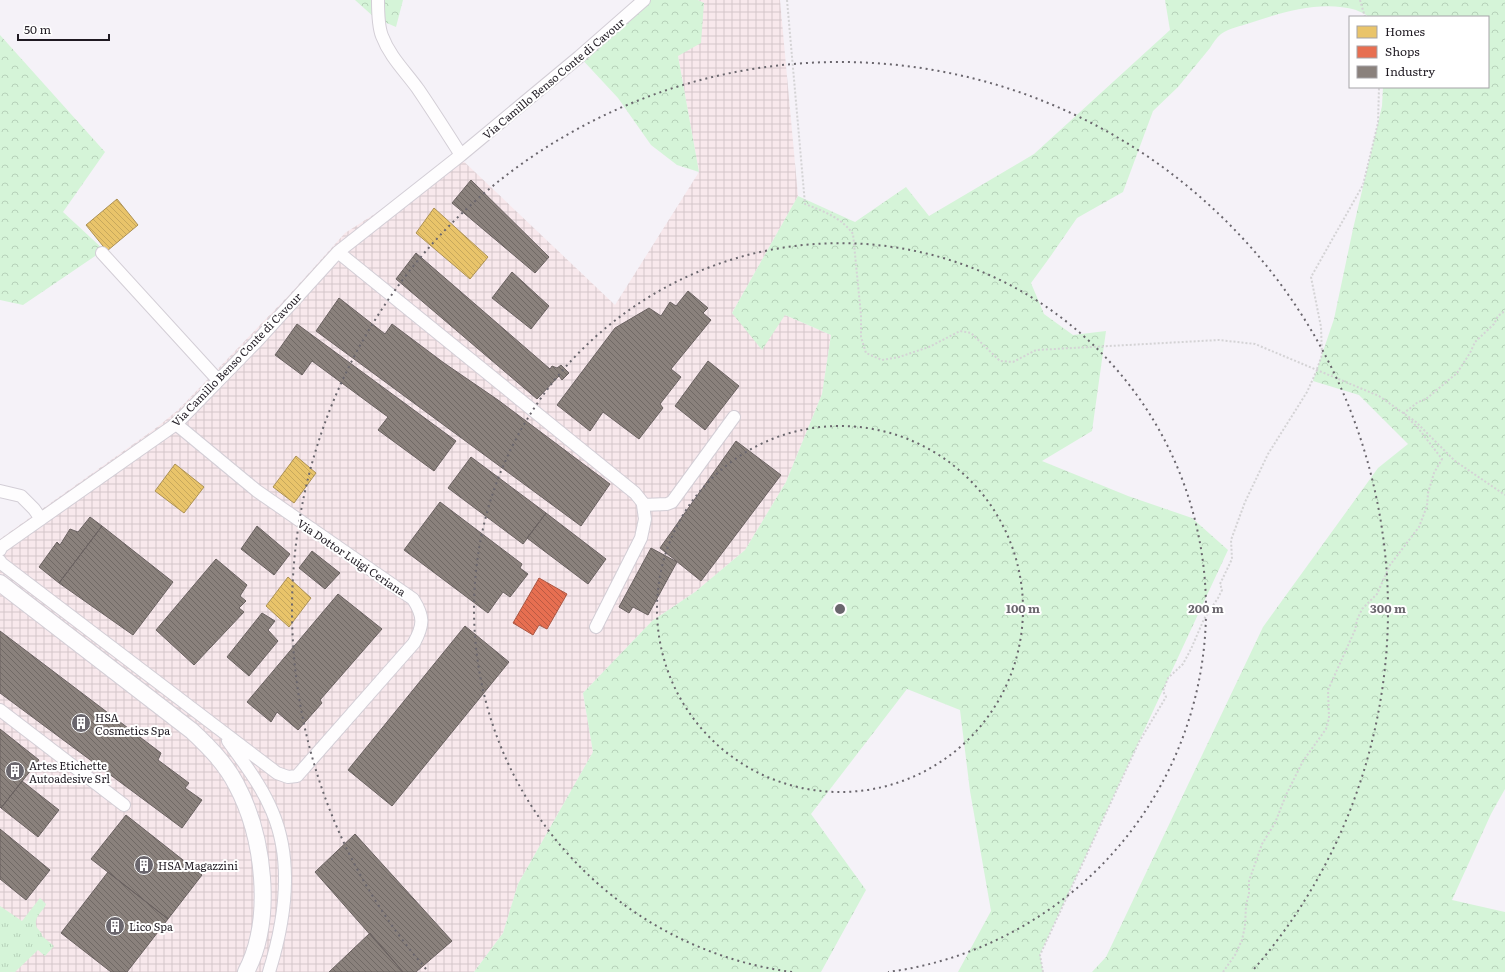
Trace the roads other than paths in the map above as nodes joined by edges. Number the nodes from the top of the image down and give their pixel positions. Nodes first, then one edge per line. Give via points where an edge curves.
1 (378, 0) edge
2 (644, 0) edge
3 (461, 155) junction
4 (338, 252) junction
5 (102, 253) dead end
6 (218, 380) junction
7 (734, 417) dead end
8 (176, 424) junction
9 (0, 492) edge
10 (643, 506) junction
11 (41, 519) junction
12 (0, 550) edge
13 (1, 562) edge
14 (0, 583) edge
15 (596, 628) dead end
16 (0, 710) edge
17 (222, 732) junction
18 (124, 805) dead end
19 (246, 972) edge
20 (269, 972) edge

1 - 3 street via 381,35 391,55 438,117
2 - 3 street, Via Camillo Benso Conte di Cavour
3 - 4 street, Via Camillo Benso Conte di Cavour
4 - 6 street, Via Camillo Benso Conte di Cavour
4 - 10 street via 629,488
5 - 6 street
6 - 8 street, Via Camillo Benso Conte di Cavour
7 - 10 street via 672,502
8 - 11 street, Via Camillo Benso Conte di Cavour
8 - 17 street, Via Dottor Luigi Ceriana via 256,491 413,599 422,620 420,632 414,643 297,776 288,777 277,773
9 - 11 street via 21,496
10 - 15 street via 645,519 641,538
11 - 12 street, Via Camillo Benso Conte di Cavour
13 - 17 street, Via Dottor Luigi Ceriana
14 - 19 main road via 192,731 216,753 236,784 247,809 263,873 258,936
16 - 18 street
17 - 20 street, Via Dottor Luigi Ceriana via 259,785 272,811 282,845 285,883 282,916

